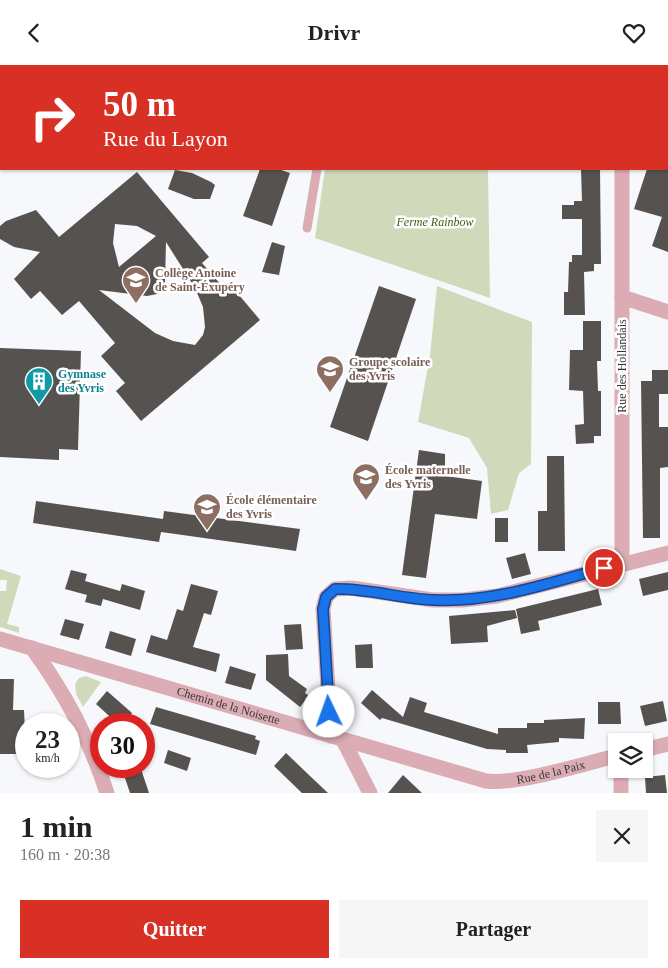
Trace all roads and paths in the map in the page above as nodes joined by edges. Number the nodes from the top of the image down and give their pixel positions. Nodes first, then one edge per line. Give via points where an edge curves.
1 (317, 170) edge
2 (622, 170) edge
3 (307, 228) dead end
4 (622, 297) junction
5 (668, 313) edge
6 (668, 553) edge
7 (622, 563) junction
8 (0, 639) edge
9 (32, 649) junction
10 (337, 738) junction
11 (668, 744) edge
12 (653, 748) edge
13 (608, 758) edge
14 (620, 778) edge
15 (486, 781) joint
16 (107, 793) edge
17 (370, 793) edge
18 (621, 793) edge

1 - 3 lane
2 - 4 street, Rue des Hollandais
4 - 5 street
4 - 7 street, Rue des Hollandais
6 - 7 street
7 - 10 street via 497,596 464,600 433,600 351,588 335,589 326,597 323,609
8 - 9 street, Chemin de la Noisette
9 - 10 street, Chemin de la Noisette
9 - 16 street via 59,686 81,725
10 - 15 street, Chemin de la Noisette
10 - 17 street
11 - 12 street
13 - 15 street, Rue de la Paix via 521,778
14 - 18 street

